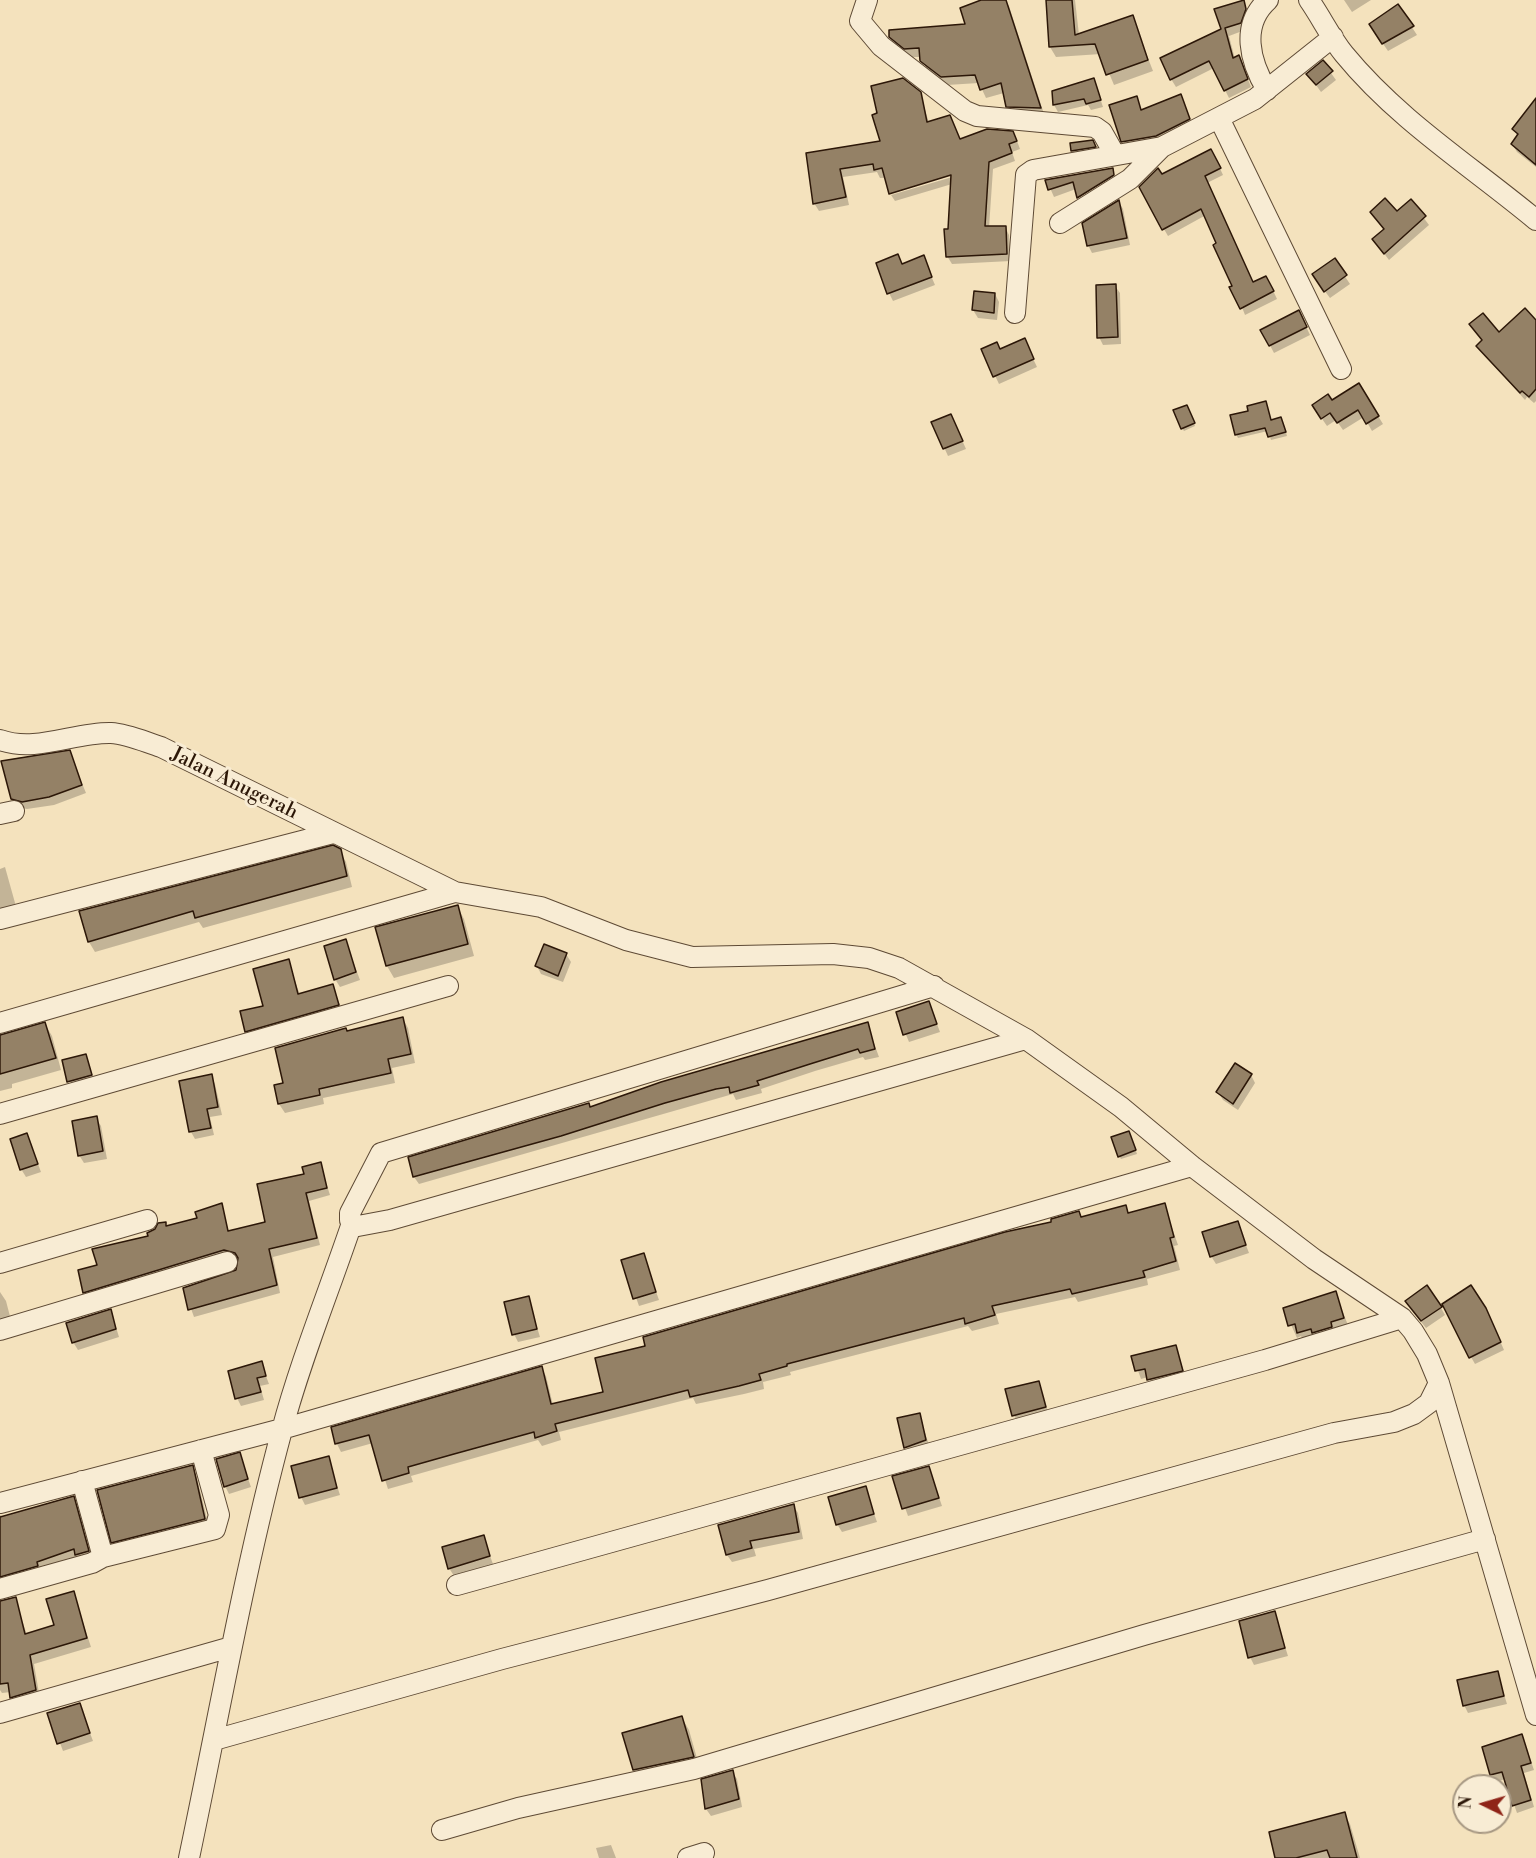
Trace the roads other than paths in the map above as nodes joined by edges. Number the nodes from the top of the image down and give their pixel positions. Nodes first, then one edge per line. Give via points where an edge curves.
1 (867, 0) edge
2 (1268, 0) edge
3 (1309, 0) edge
4 (1333, 37) junction
5 (1267, 90) junction
6 (1219, 118) junction
7 (1162, 147) junction
8 (1115, 154) junction
9 (1536, 220) edge
10 (1060, 223) dead end
11 (1015, 313) dead end
12 (1341, 369) dead end
13 (0, 740) edge
14 (333, 832) junction
15 (455, 892) junction
16 (0, 918) edge
17 (448, 986) dead end
18 (934, 986) junction
19 (0, 1023) edge
20 (1026, 1038) junction
21 (0, 1114) edge
22 (1192, 1166) junction
23 (147, 1220) dead end
24 (352, 1223) junction
25 (227, 1262) dead end
26 (0, 1263) edge
27 (1402, 1318) junction
28 (0, 1330) edge
29 (1439, 1383) junction
30 (282, 1429) junction
31 (201, 1450) junction
32 (82, 1481) junction
33 (0, 1503) edge
34 (1485, 1539) junction
35 (103, 1557) junction
36 (457, 1585) dead end
37 (0, 1589) edge
38 (231, 1647) junction
39 (0, 1713) edge
40 (1536, 1715) edge
41 (214, 1740) junction
42 (442, 1830) dead end
43 (189, 1858) edge

1 - 8 street via 860,21 876,42 969,114 1095,127
2 - 5 street via 1258,9 1250,30 1253,58
3 - 4 street
4 - 5 street
4 - 9 street via 1388,101
5 - 6 street
6 - 7 street
6 - 12 street
7 - 8 street
7 - 10 street via 1130,179
8 - 11 street via 1033,170 1026,175
13 - 14 street, Jalan Anugerah via 26,744 109,733 128,736 161,747
14 - 15 street, Jalan Anugerah
14 - 16 street
15 - 18 street via 541,907 662,951 715,958 854,956 899,968
15 - 19 street
17 - 21 street
18 - 20 street
18 - 24 street via 381,1153 350,1213
20 - 22 street via 1122,1107
20 - 24 street via 390,1220 358,1226
22 - 27 street
22 - 30 street
23 - 26 street
24 - 30 street
25 - 28 street
27 - 29 street via 1427,1354
27 - 36 street via 1265,1360
29 - 34 street
29 - 41 street via 1429,1403 1394,1422 1334,1433
30 - 31 street
30 - 38 street
31 - 32 street
31 - 35 street via 219,1515 215,1529
32 - 33 street
32 - 35 street
34 - 40 street
34 - 42 street via 1144,1635 704,1767 519,1808
35 - 37 street
38 - 39 street
38 - 41 street
41 - 43 street

